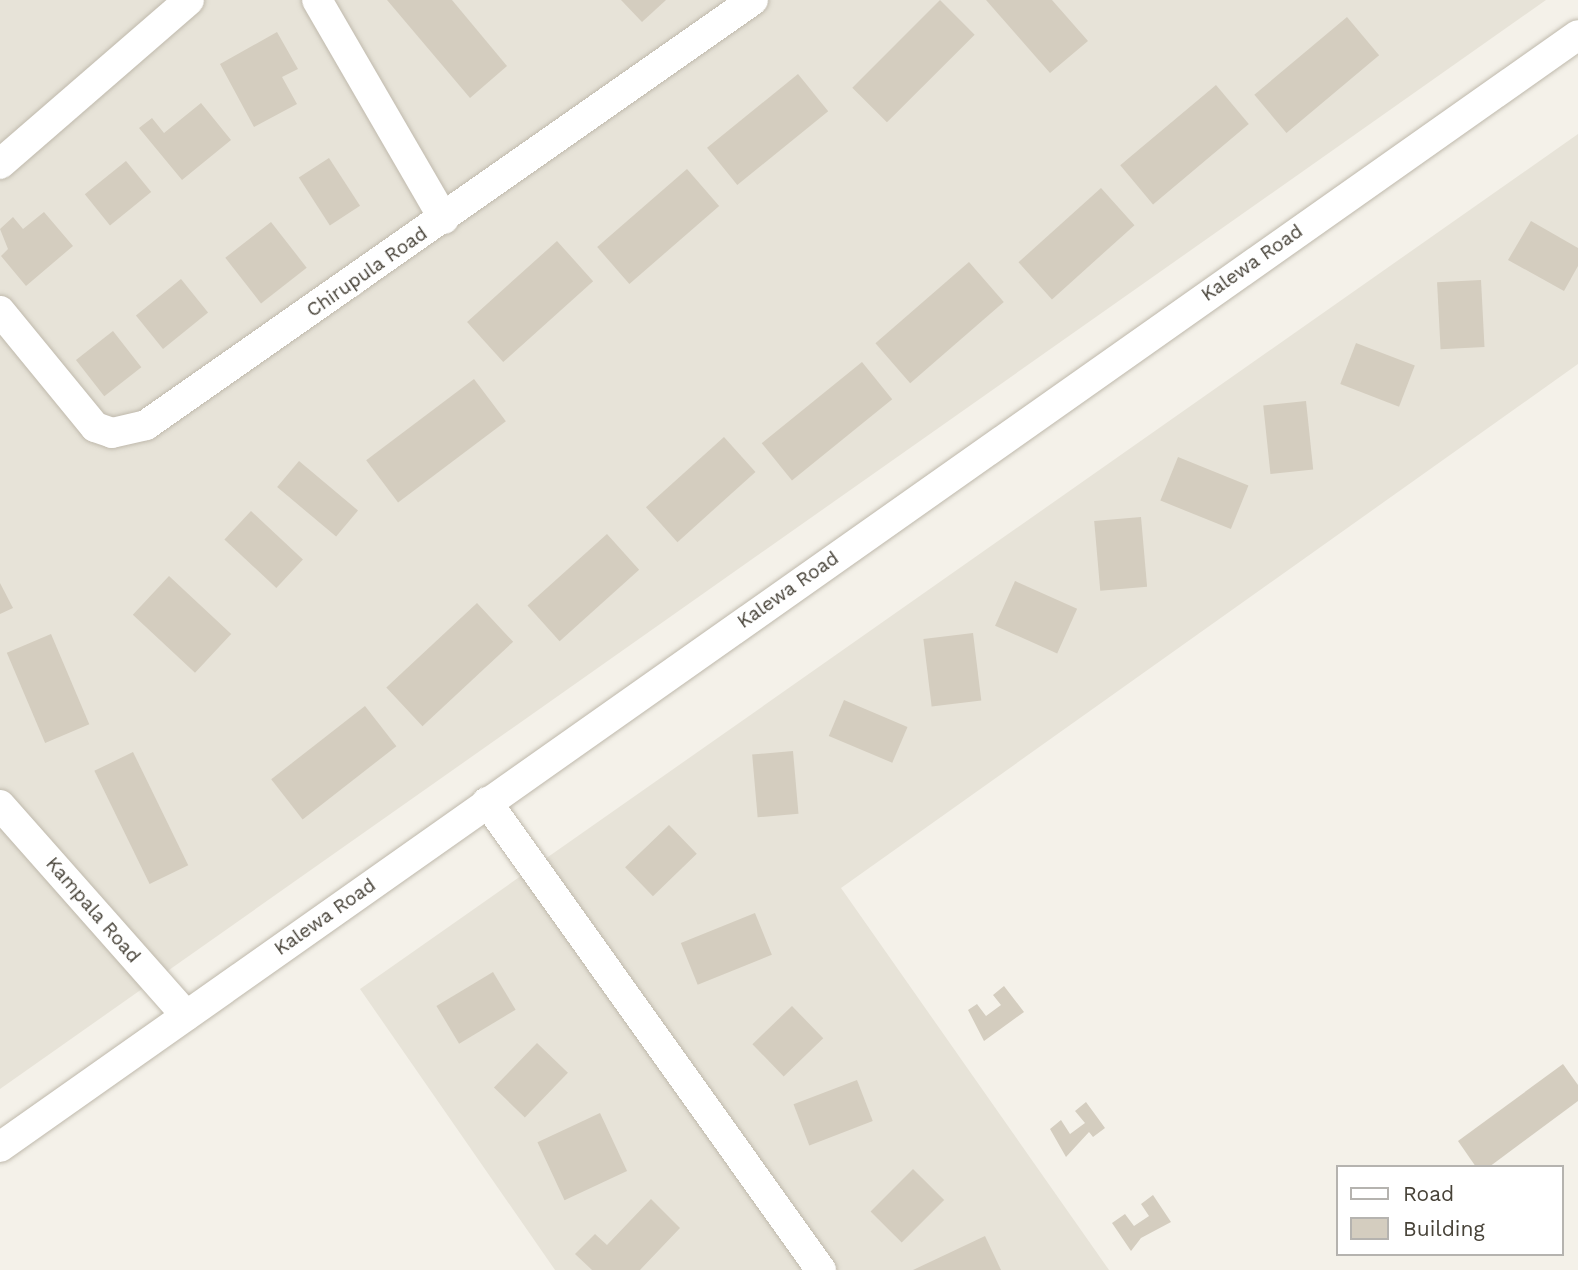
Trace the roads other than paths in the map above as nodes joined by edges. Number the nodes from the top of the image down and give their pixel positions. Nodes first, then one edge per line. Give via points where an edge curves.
1 (188, 0) edge
2 (317, 0) edge
3 (753, 0) edge
4 (1578, 35) edge
5 (0, 163) edge
6 (444, 219) junction
7 (0, 311) edge
8 (487, 802) junction
9 (0, 805) edge
10 (186, 1015) junction
11 (0, 1147) edge
12 (821, 1270) edge

1 - 5 street
2 - 6 street
3 - 6 street, Chirupula Road
4 - 8 street, Kalewa Road
6 - 7 street, Chirupula Road via 129,431 112,433 80,415
8 - 10 street, Kalewa Road
8 - 12 street
9 - 10 street, Kampala Road
10 - 11 street, Kalewa Road

